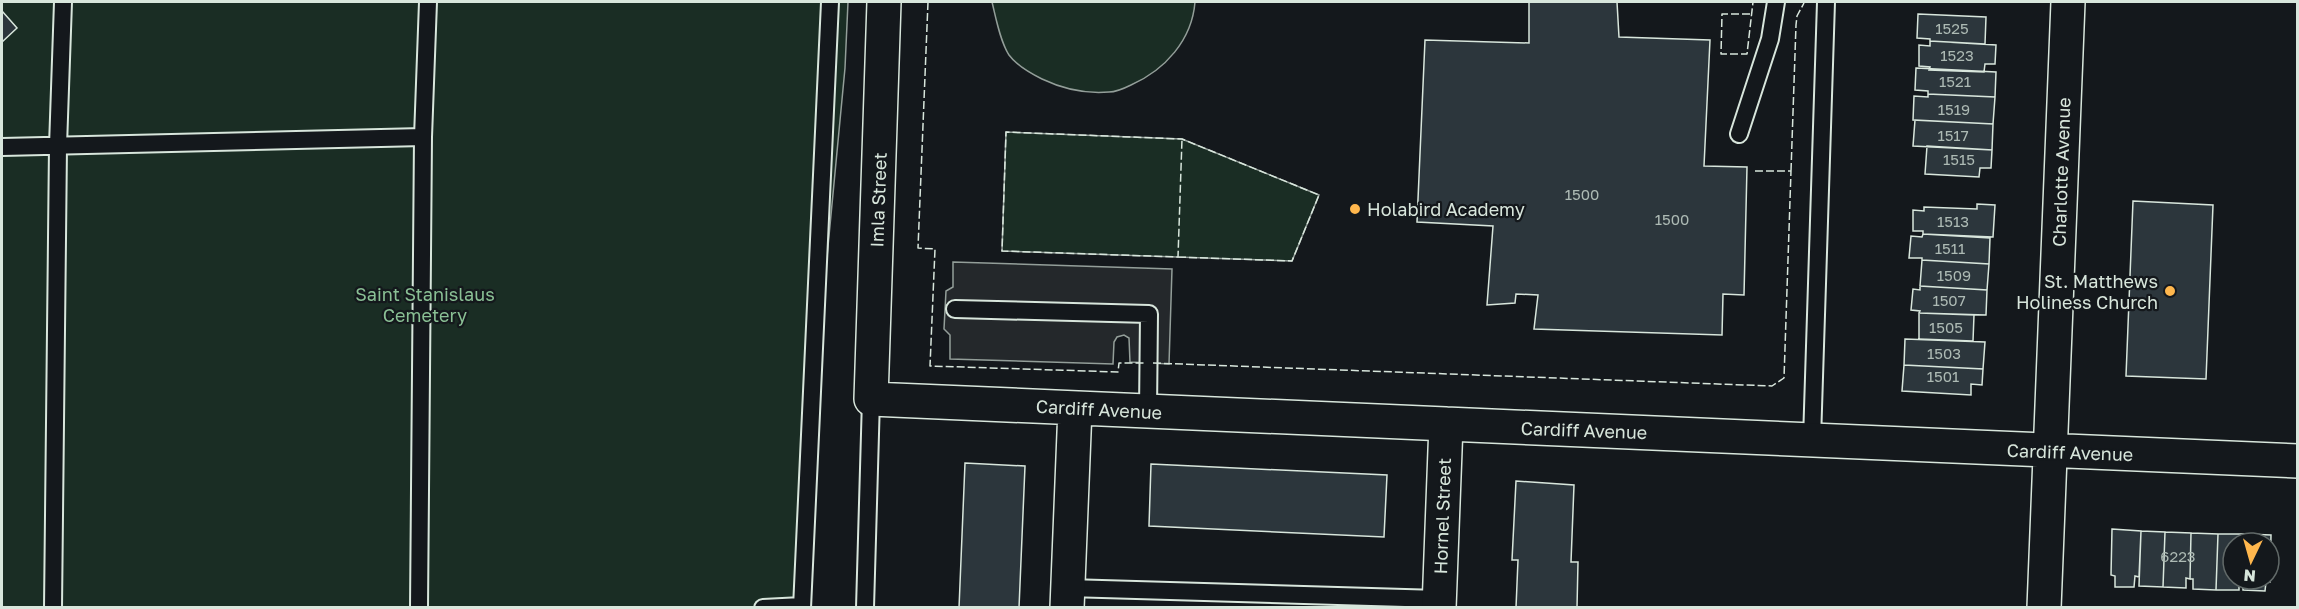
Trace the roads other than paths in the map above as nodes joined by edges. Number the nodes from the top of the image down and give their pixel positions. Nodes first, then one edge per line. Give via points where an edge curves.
1 (63, 2) edge
2 (428, 2) edge
3 (830, 2) edge
4 (884, 2) edge
5 (1776, 2) edge
6 (1826, 2) edge
7 (2068, 2) edge
8 (1739, 134) dead end
9 (423, 136) junction
10 (58, 146) junction
11 (2, 147) edge
12 (954, 309) dead end
13 (871, 399) junction
14 (1075, 408) junction
15 (1148, 411) junction
16 (1446, 424) junction
17 (1812, 440) junction
18 (2050, 451) junction
19 (2298, 461) edge
20 (1067, 598) edge
21 (1256, 600) edge
22 (1439, 603) edge
23 (802, 607) edge
24 (53, 608) edge
25 (419, 608) edge
26 (764, 608) edge
27 (865, 608) edge
28 (2044, 608) edge

1 - 10 lane
2 - 9 lane
3 - 23 lane
4 - 13 street, Imla Street
5 - 8 lane via 1770,39
6 - 17 lane
7 - 18 street, Charlotte Avenue
9 - 10 lane
9 - 25 lane
10 - 11 lane
10 - 24 lane
12 - 15 lane via 1149,314
13 - 14 street, Cardiff Avenue
13 - 27 lane
14 - 15 street, Cardiff Avenue
14 - 20 street
15 - 16 street, Cardiff Avenue
16 - 17 street, Cardiff Avenue
16 - 22 street, Hornel Street
17 - 18 street, Cardiff Avenue
18 - 19 street, Cardiff Avenue
18 - 28 street, Charlotte Avenue
20 - 21 lane
21 - 22 lane
23 - 26 lane

